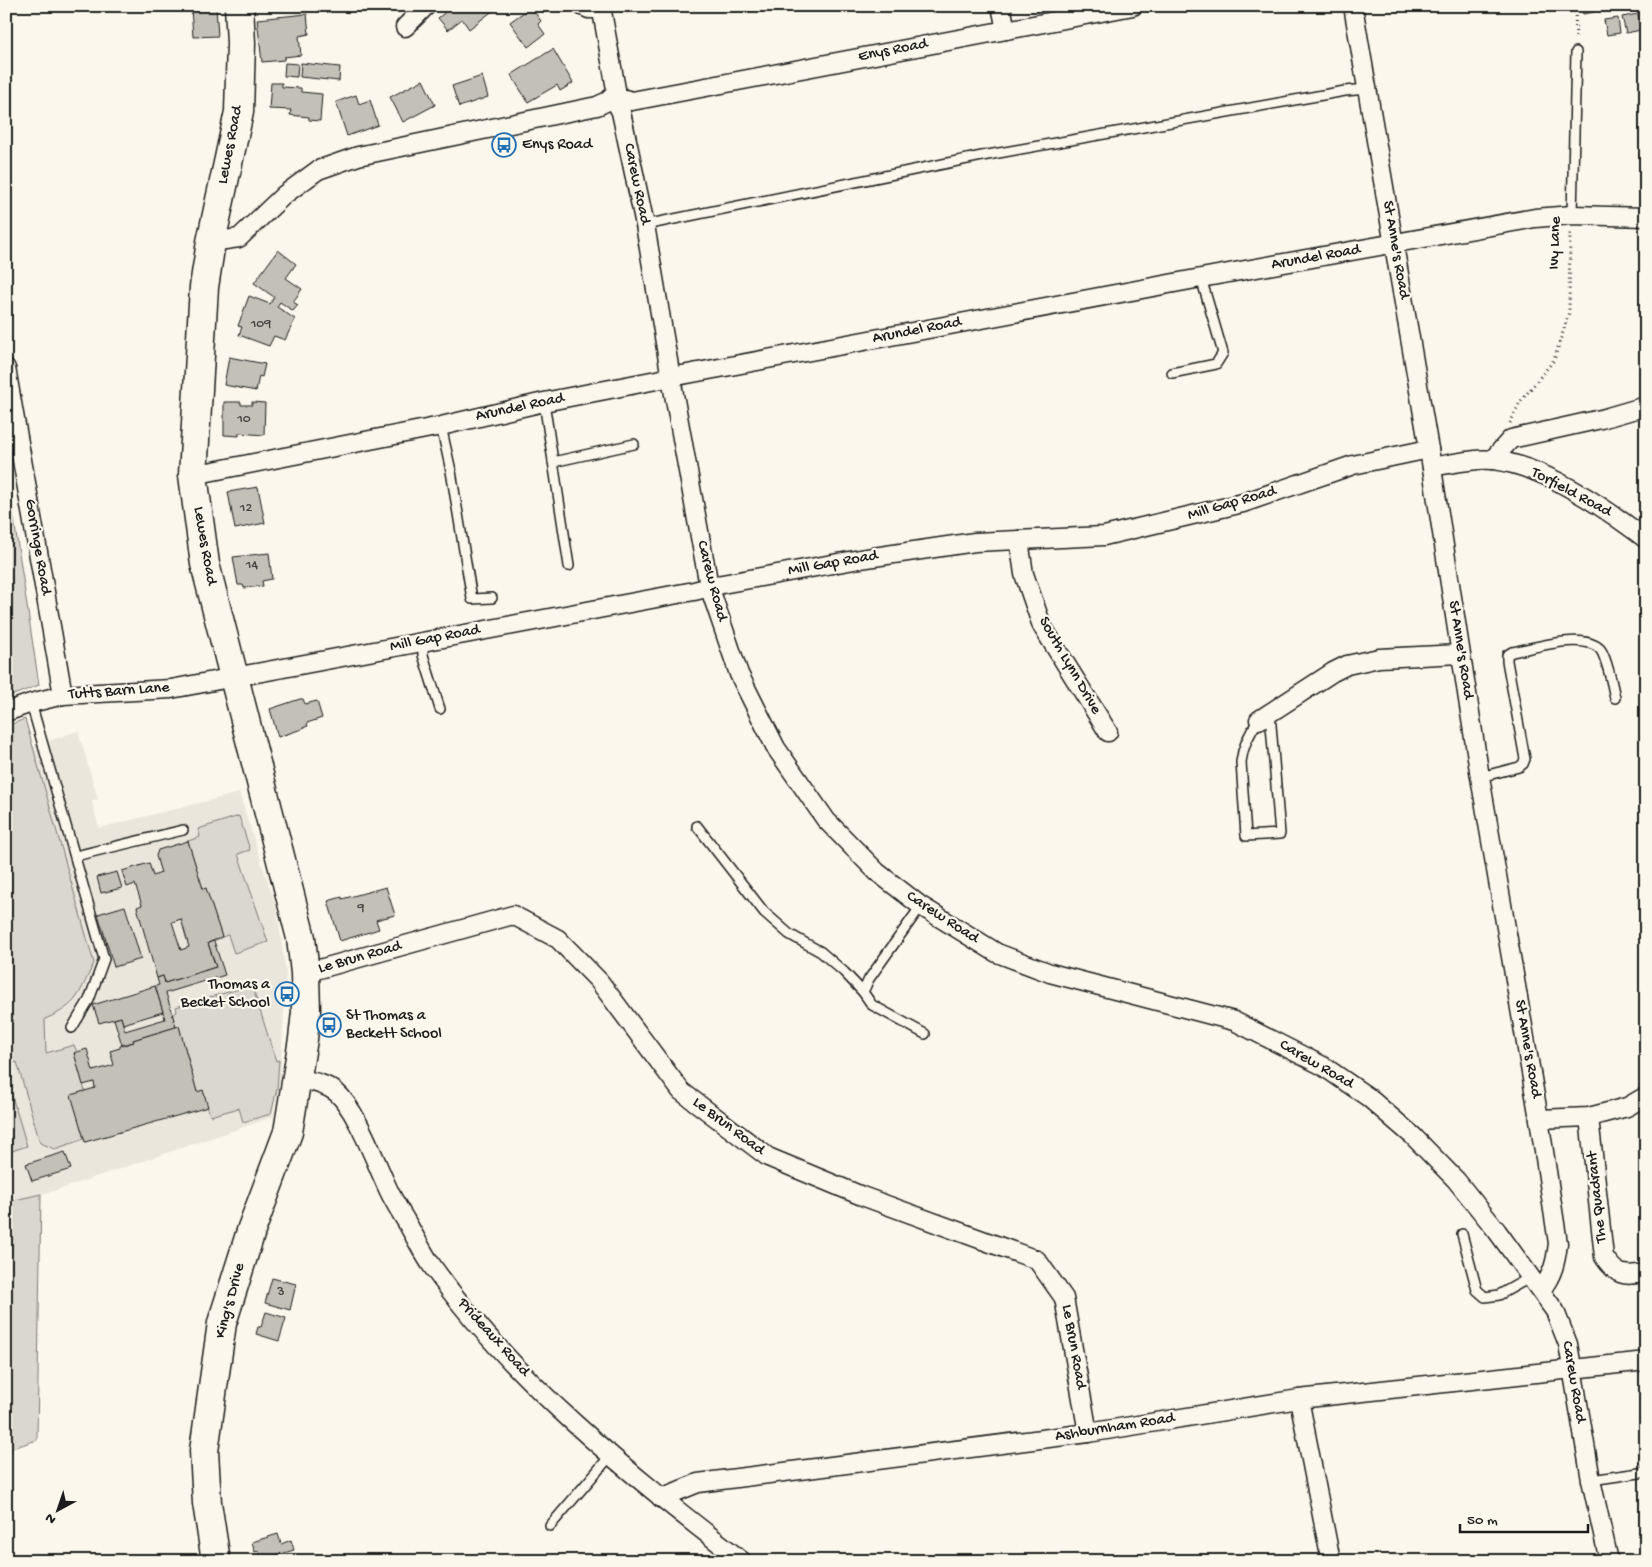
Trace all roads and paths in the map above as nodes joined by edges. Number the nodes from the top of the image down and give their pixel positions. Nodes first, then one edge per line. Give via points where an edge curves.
1 (239, 6) edge
2 (426, 6) edge
3 (582, 6) edge
4 (1001, 6) edge
5 (1133, 6) edge
6 (1353, 6) edge
7 (1574, 6) edge
8 (601, 8) edge
9 (405, 27) dead end
10 (1006, 30) junction
11 (1576, 52) joint
12 (1367, 89) junction
13 (613, 96) junction
14 (1572, 215) junction
15 (1646, 217) edge
16 (645, 225) junction
17 (211, 242) junction
18 (1394, 244) junction
19 (1201, 278) junction
20 (6, 368) edge
21 (1172, 373) dead end
22 (670, 378) junction
23 (544, 402) junction
24 (1646, 406) edge
25 (441, 426) junction
26 (1508, 427) dead end
27 (634, 444) dead end
28 (1429, 448) junction
29 (1492, 460) junction
30 (553, 462) junction
31 (1432, 467) junction
32 (193, 475) junction
33 (1646, 539) edge
34 (1019, 540) junction
35 (569, 566) dead end
36 (709, 586) junction
37 (492, 598) dead end
38 (423, 640) junction
39 (1460, 654) junction
40 (234, 678) junction
41 (63, 695) junction
42 (1616, 698) dead end
43 (31, 703) junction
44 (440, 709) dead end
45 (6, 712) edge
46 (1265, 716) junction
47 (1108, 732) dead end
48 (1480, 777) junction
49 (697, 826) dead end
50 (183, 830) dead end
51 (76, 856) junction
52 (921, 906) junction
53 (305, 973) junction
54 (863, 992) junction
55 (72, 1028) dead end
56 (925, 1034) dead end
57 (297, 1078) junction
58 (1646, 1096) edge
59 (1589, 1116) junction
60 (1539, 1119) junction
61 (1462, 1234) dead end
62 (1646, 1273) edge
63 (1536, 1283) junction
64 (1646, 1361) edge
65 (1571, 1368) junction
66 (1299, 1399) junction
67 (1088, 1433) junction
68 (611, 1456) junction
69 (1646, 1472) edge
70 (1591, 1480) junction
71 (661, 1498) junction
72 (550, 1526) dead end
73 (216, 1561) edge
74 (742, 1561) edge
75 (1331, 1561) edge
76 (1609, 1561) edge

1 - 17 main road, Lewes Road via 242,43 239,112
2 - 9 street
3 - 8 street
4 - 10 street
5 - 10 street, Enys Road
6 - 12 street, St Anne's Road
7 - 11 path
8 - 13 street, Carew Road via 616,89
10 - 13 street, Enys Road via 632,101
11 - 14 lane, Ivy Lane
12 - 16 lane via 982,156
12 - 18 street, St Anne's Road
13 - 16 street, Carew Road via 621,112
13 - 17 street via 597,106 358,156 318,170 284,195 239,238
14 - 15 street, Arundel Road
14 - 18 street, Arundel Road via 1535,218
14 - 26 path, Ivy Lane via 1569,313 1554,360 1520,402
16 - 22 street, Carew Road
17 - 32 main road, Lewes Road via 204,288
18 - 19 street, Arundel Road
18 - 28 street, St Anne's Road
19 - 21 lane via 1223,353 1216,364
19 - 22 street, Arundel Road
20 - 41 street, Gorringe Road
22 - 23 street, Arundel Road
22 - 36 street, Carew Road
23 - 25 street, Arundel Road
23 - 30 lane
24 - 29 street via 1510,439
25 - 32 street, Arundel Road
25 - 37 lane via 472,599
27 - 30 lane
28 - 31 street, St Anne's Road
28 - 34 street, Mill Gap Road via 1353,465 1243,503 1104,536
29 - 31 street, Torfield Road
29 - 33 street, Torfield Road via 1546,476
30 - 35 lane
31 - 39 street, St Anne's Road
32 - 40 main road, Lewes Road via 205,564
34 - 36 street, Mill Gap Road via 975,542 879,556
34 - 47 street, South Lynn Drive via 1024,574 1042,626
36 - 38 street, Mill Gap Road
36 - 52 street, Carew Road via 739,674 776,748 826,820 876,872
38 - 40 street, Mill Gap Road
38 - 44 lane via 423,655
39 - 46 street via 1379,658 1347,665
39 - 48 street, St Anne's Road
40 - 41 street, Tutts Barn Lane via 171,689
40 - 53 main road, Lewes Road via 300,938
41 - 43 street, Tutts Barn Lane
42 - 48 lane via 1604,656 1600,649 1589,643 1575,640 1512,652 1506,661 1525,759 1519,768
43 - 45 street, Tutts Barn Lane
43 - 51 lane
46 - 46 lane via 1280,834 1246,836 1242,749 1252,728
48 - 60 street, St Anne's Road
49 - 54 lane via 764,912 789,934 820,952
50 - 51 lane
51 - 55 lane via 104,959 89,1000
52 - 54 lane
52 - 63 street, Carew Road via 997,953 1050,973 1234,1021 1323,1066 1368,1097 1413,1136 1456,1180
53 - 57 main road, Lewes Road via 304,1030
53 - 67 street, Le Brun Road via 513,916 558,939 600,981 681,1092 768,1157 862,1196 1037,1260 1064,1298
54 - 56 lane via 872,1005
57 - 68 street, Prideaux Road via 335,1091 345,1103 390,1194 429,1262 476,1323 566,1417
57 - 73 main road, King's Drive via 288,1132 252,1228 222,1323 204,1450 207,1503
58 - 59 street via 1627,1108
59 - 60 street
59 - 62 street, The Quadrant via 1604,1257 1612,1269 1625,1276
60 - 63 street, St Anne's Road via 1558,1243 1556,1262 1549,1279
61 - 63 lane via 1477,1290 1485,1297
63 - 65 street, Carew Road via 1563,1328
64 - 65 street, Ashburnham Road
65 - 66 street, Ashburnham Road
65 - 70 street, Carew Road
66 - 67 street, Ashburnham Road
66 - 75 street
67 - 71 street, Ashburnham Road via 698,1483
68 - 71 street, Prideaux Road
68 - 72 lane
69 - 70 lane
70 - 76 street, Carew Road
71 - 74 street, Prideaux Road

